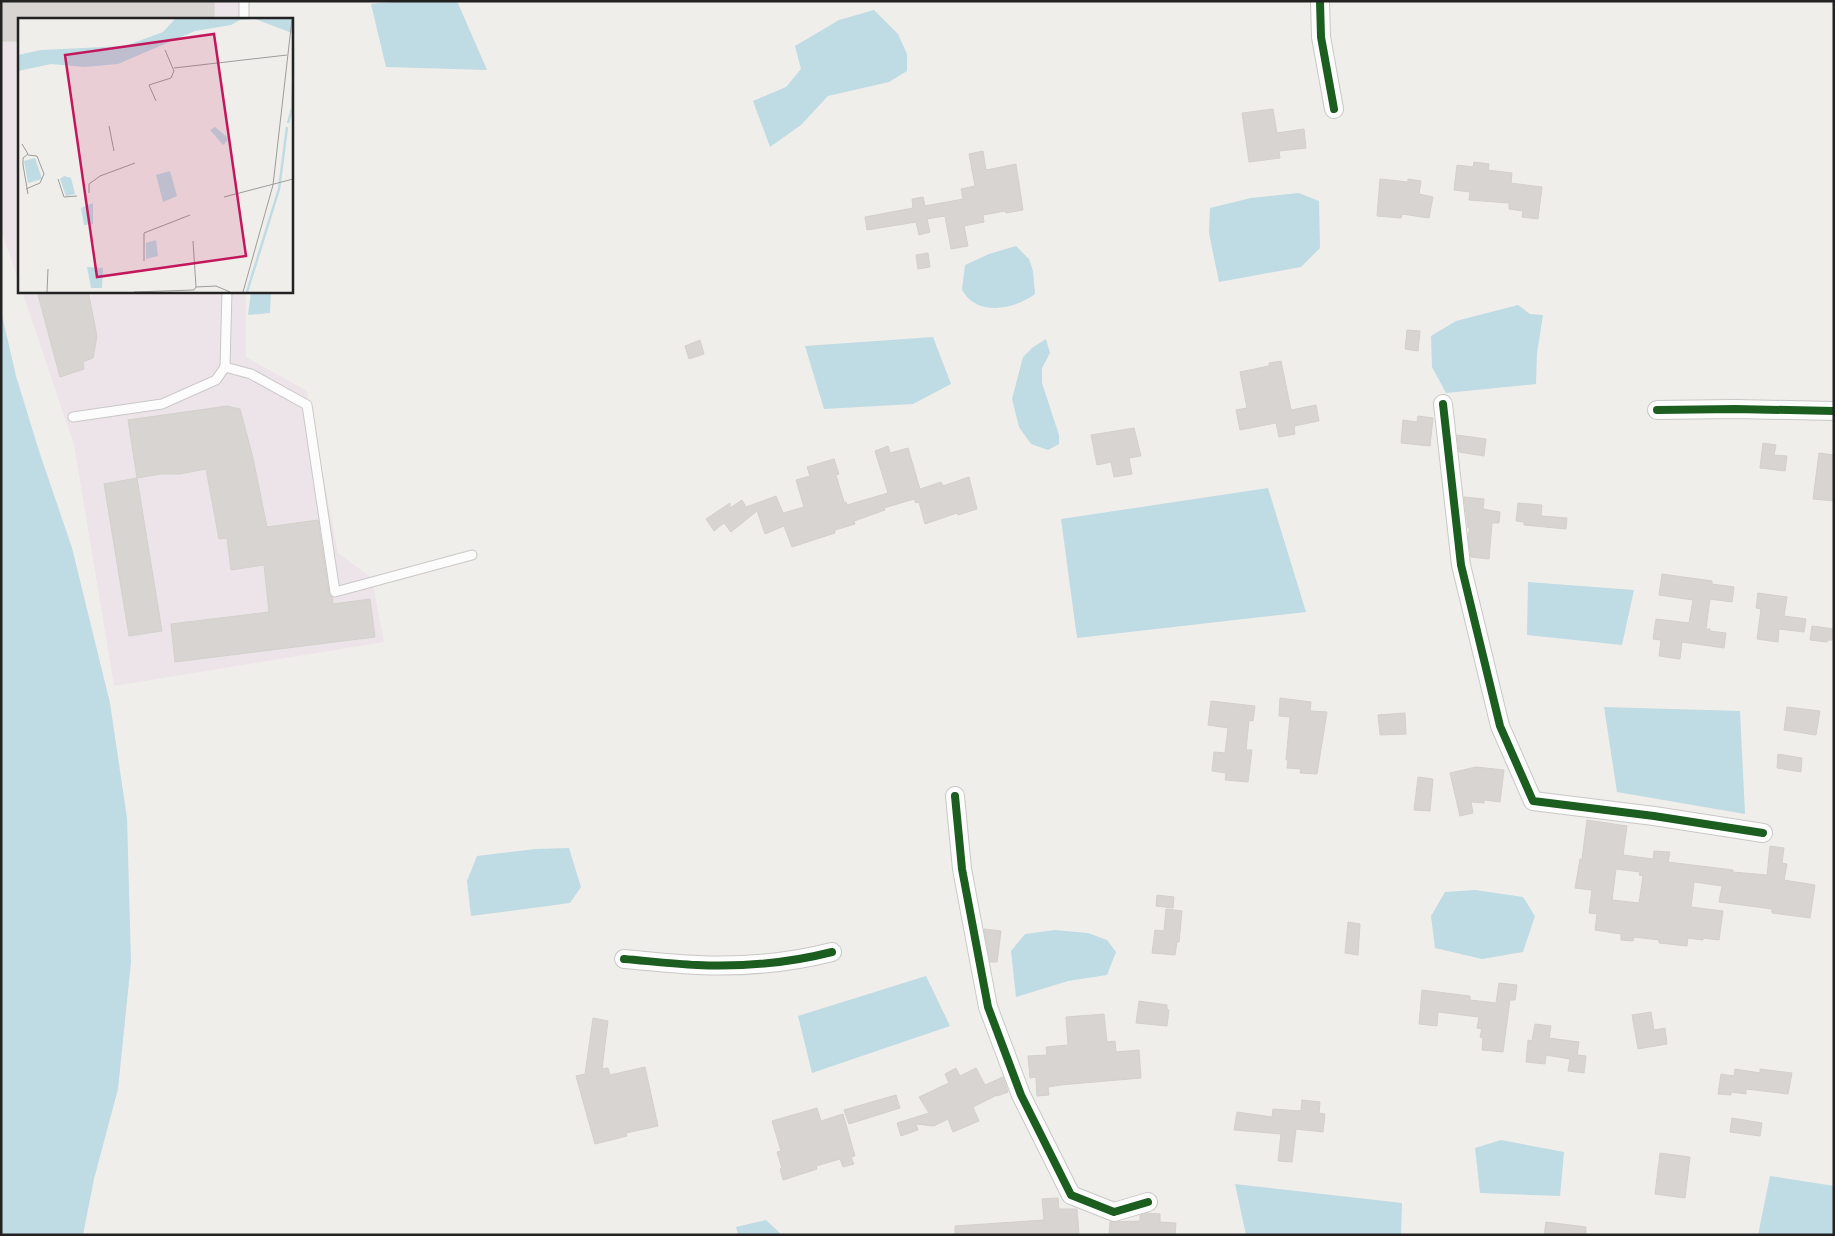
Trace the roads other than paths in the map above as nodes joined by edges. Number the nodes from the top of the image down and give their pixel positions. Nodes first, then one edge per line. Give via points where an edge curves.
1 (244, 1) edge
2 (1320, 1) edge
3 (244, 18) edge
4 (1334, 109) dead end
5 (227, 292) edge
6 (225, 367) junction
7 (1443, 404) dead end
8 (1657, 410) dead end
9 (1834, 412) edge
10 (73, 416) dead end
11 (472, 555) dead end
12 (956, 796) dead end
13 (1763, 833) dead end
14 (832, 952) dead end
15 (624, 959) dead end
16 (1148, 1202) dead end

1 - 3 lane
2 - 4 street via 1321,37
5 - 6 lane
6 - 10 lane via 216,380 162,404
6 - 11 lane via 251,374 307,405 335,592
7 - 13 street via 1461,565 1500,726 1533,801
8 - 9 street
12 - 16 street via 962,869 988,1007 1021,1095 1071,1195 1114,1212
14 - 15 street via 804,959 758,963 698,965

